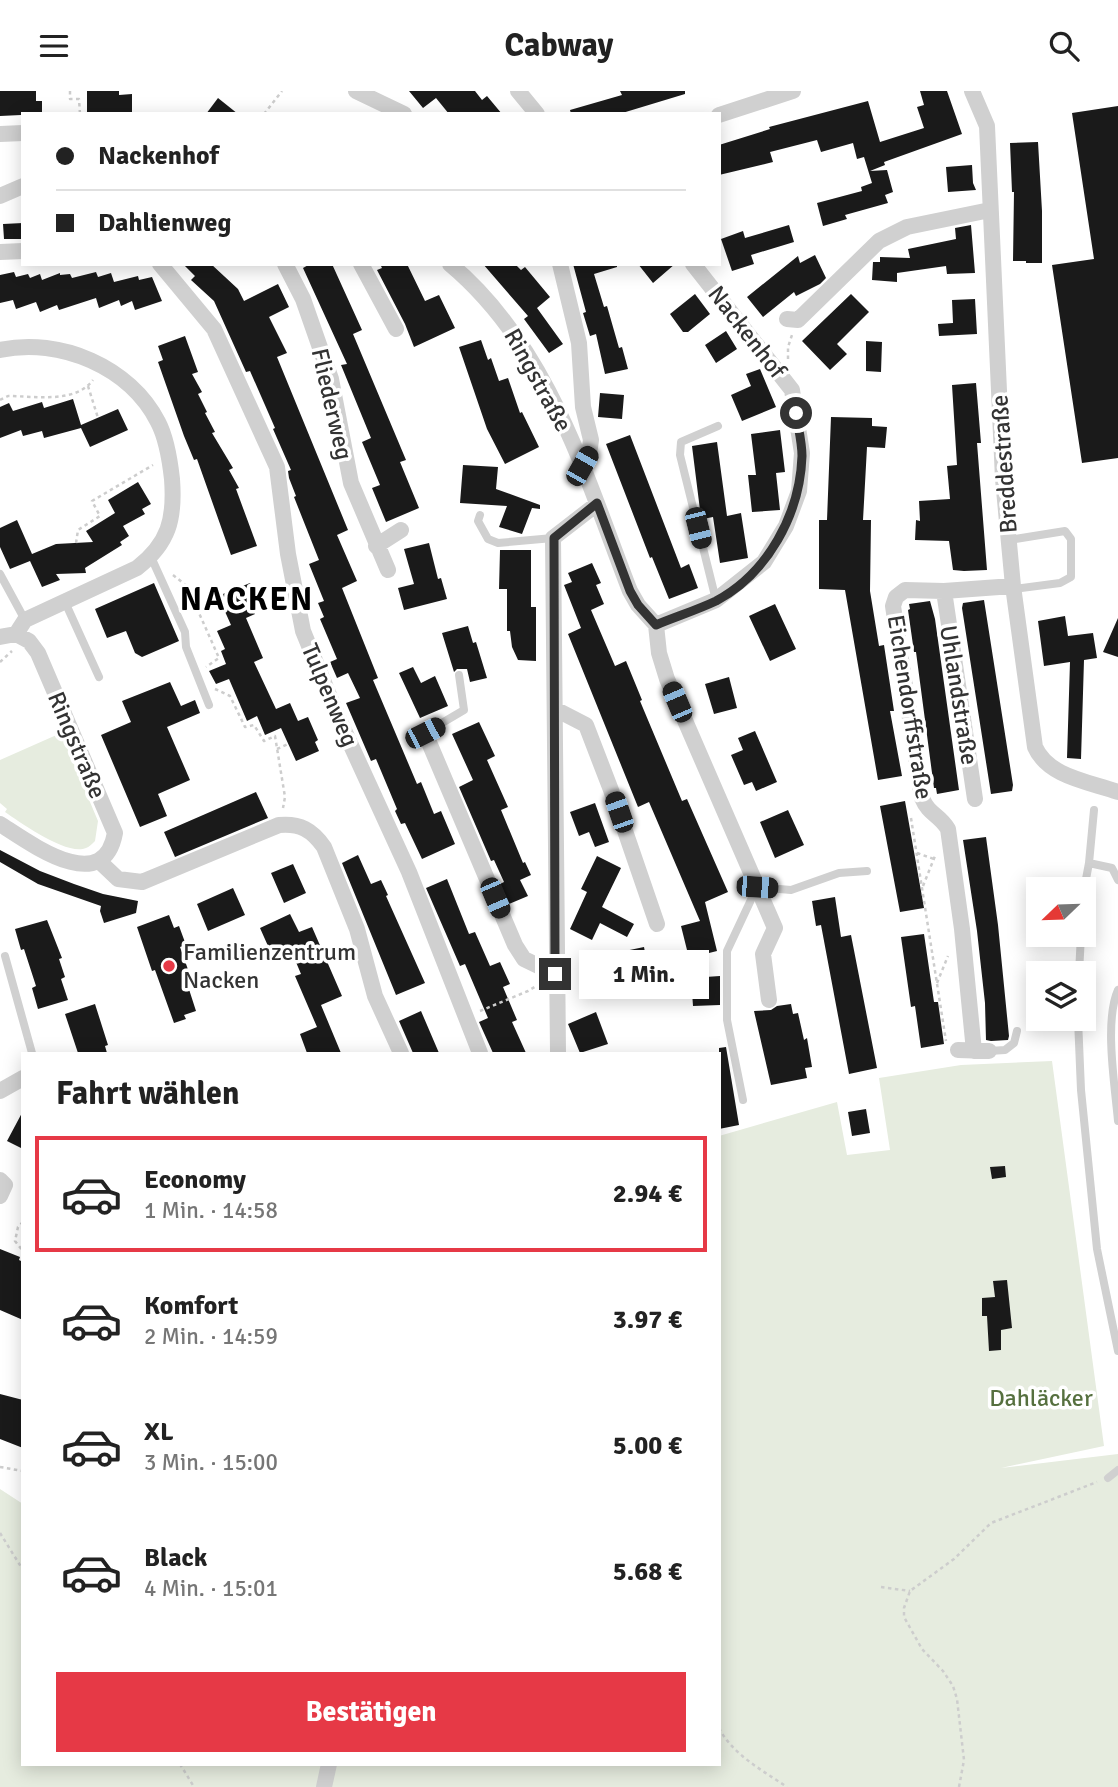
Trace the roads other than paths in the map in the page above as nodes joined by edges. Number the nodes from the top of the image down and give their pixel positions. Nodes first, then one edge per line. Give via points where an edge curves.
1 (356, 91) edge
2 (517, 91) edge
3 (793, 91) edge
4 (972, 91) edge
5 (400, 112) edge
6 (535, 112) edge
7 (721, 114) edge
8 (21, 133) edge
9 (0, 134) edge
10 (21, 187) edge
11 (0, 196) edge
12 (990, 210) junction
13 (21, 251) edge
14 (0, 252) edge
15 (162, 266) edge
16 (286, 266) edge
17 (362, 266) edge
18 (452, 266) edge
19 (560, 266) edge
20 (695, 266) edge
21 (792, 319) road end
22 (396, 329) dead end
23 (0, 350) edge
24 (718, 426) dead end
25 (582, 466) junction
26 (597, 503) junction
27 (480, 515) dead end
28 (401, 530) dead end
29 (554, 538) junction
30 (1009, 541) junction
31 (376, 546) junction
32 (151, 557) junction
33 (388, 570) dead end
34 (0, 574) edge
35 (1013, 588) junction
36 (944, 591) junction
37 (716, 600) junction
38 (65, 602) junction
39 (656, 625) junction
40 (14, 631) edge
41 (459, 675) dead end
42 (99, 677) dead end
43 (209, 705) dead end
44 (555, 709) junction
45 (425, 733) joint
46 (1115, 791) edge
47 (975, 799) dead end
48 (1094, 810) dead end
49 (0, 824) edge
50 (99, 861) junction
51 (1089, 863) junction
52 (867, 871) dead end
53 (1086, 877) edge
54 (1118, 880) edge
55 (757, 887) junction
56 (657, 924) dead end
57 (5, 956) dead end
58 (555, 974) junction
59 (1118, 990) edge
60 (769, 1000) dead end
61 (1017, 1031) dead end
62 (1079, 1031) edge
63 (967, 1049) joint
64 (32, 1052) edge
65 (401, 1052) edge
66 (480, 1052) edge
67 (558, 1052) edge
68 (21, 1079) edge
69 (0, 1091) edge
70 (743, 1100) dead end
71 (1118, 1121) edge
72 (0, 1180) edge
73 (0, 1196) edge
74 (1118, 1351) edge
75 (1118, 1470) edge
76 (1108, 1478) road end
77 (329, 1766) edge
78 (324, 1787) edge

1 - 5 street
2 - 6 street
3 - 7 street
4 - 12 street, Breddestraße via 987,126
8 - 9 street
10 - 11 street
12 - 21 street via 908,227 879,241
12 - 30 street, Breddestraße
13 - 14 street
15 - 66 street, Tulpenweg via 214,329 276,467 303,631 409,872
16 - 31 street, Fliederweg via 303,299 331,379 351,483
17 - 22 street
18 - 25 street, Ringstraße via 486,297 512,330 562,418
19 - 25 street via 579,344 583,407 592,440
20 - 37 street, Nackenhof via 792,390 802,453 799,491 786,526 764,562
23 - 32 street via 51,348 87,358 143,398 159,424 170,461 174,501 168,531
24 - 37 lane via 681,442 680,455
25 - 26 street, Ringstraße
26 - 29 street
26 - 39 street, Ringstraße via 630,591
27 - 29 lane via 478,521 488,539 498,543
28 - 31 street
29 - 44 street
30 - 35 street, Breddestraße
30 - 35 lane via 1065,531 1071,539 1071,577 1060,583
31 - 33 street, Fliederweg
32 - 38 street
32 - 43 lane via 185,632 186,647
34 - 40 lane
35 - 36 street, Eichendorffstraße
35 - 46 street, Breddestraße via 1038,752 1047,764 1066,774
36 - 47 street, Uhlandstraße
36 - 63 street, Eichendorffstraße via 905,590 893,605 922,798 927,810 948,829 962,929
37 - 39 street, Nackenhof
38 - 40 street
38 - 42 lane
39 - 55 street via 667,679
40 - 50 street, Ringstraße via 38,653 114,833 110,851
41 - 45 lane via 464,710
44 - 56 street via 586,725
44 - 58 street
45 - 58 street via 515,945 524,959
48 - 51 lane
49 - 50 street via 69,862
50 - 65 street via 118,879 142,881 279,825 306,827 324,847 357,929 375,996
51 - 53 lane
51 - 54 lane via 1112,868
52 - 55 lane via 839,873 791,890
55 - 60 street via 775,928 763,954
55 - 70 lane via 727,951 727,1020
57 - 64 lane
58 - 67 street
59 - 71 lane via 1112,1024
61 - 63 lane via 1014,1043 1005,1050
62 - 74 lane via 1097,1249
68 - 69 street
72 - 73 street via 5,1185
75 - 76 lane
77 - 78 street

